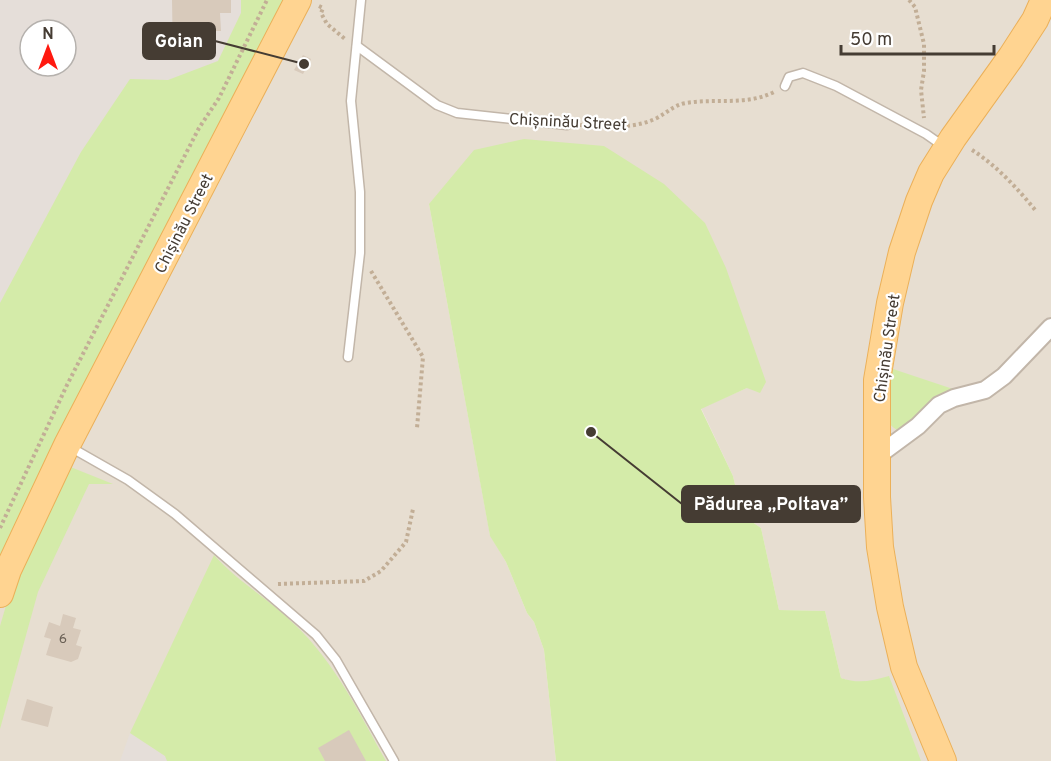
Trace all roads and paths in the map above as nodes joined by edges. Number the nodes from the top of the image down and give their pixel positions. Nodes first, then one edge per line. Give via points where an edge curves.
1 (267, 0) edge
2 (298, 0) edge
3 (361, 0) edge
4 (909, 0) edge
5 (1044, 0) edge
6 (323, 8) dead end
7 (357, 46) junction
8 (785, 86) joint
9 (567, 125) joint
10 (941, 140) junction
11 (1036, 211) dead end
12 (360, 253) junction
13 (1051, 327) edge
14 (348, 357) dead end
15 (417, 428) dead end
16 (67, 445) junction
17 (876, 457) junction
18 (413, 509) dead end
19 (5, 515) junction
20 (0, 517) edge
21 (0, 528) edge
22 (260, 586) junction
23 (0, 594) edge
24 (394, 761) edge
25 (943, 761) edge

1 - 19 path via 72,375
2 - 16 main road, Chișinău Street
3 - 7 lane
4 - 10 path via 915,7 924,44 921,90
5 - 10 main road, Chișinău Street via 1011,57
6 - 7 path via 321,13 327,24
7 - 9 lane, Chișninău Street via 437,105 457,113
7 - 12 lane via 351,100 360,192
8 - 9 path, Chișninău Street via 759,99 673,106 658,117 630,127
8 - 10 lane via 789,77 803,73
10 - 11 path via 982,156
10 - 17 main road, Chișinău Street via 918,201 890,303 878,380
12 - 14 lane
12 - 15 path via 423,357
13 - 17 street via 1004,376 985,390 939,405
16 - 22 lane via 128,480 175,514
16 - 23 main road, Chișinău Street
17 - 25 main road, Chișinău Street via 880,547 890,607 904,668
18 - 22 path via 406,542 381,571 364,581
19 - 20 path
19 - 21 path
22 - 24 lane via 316,635 336,660

